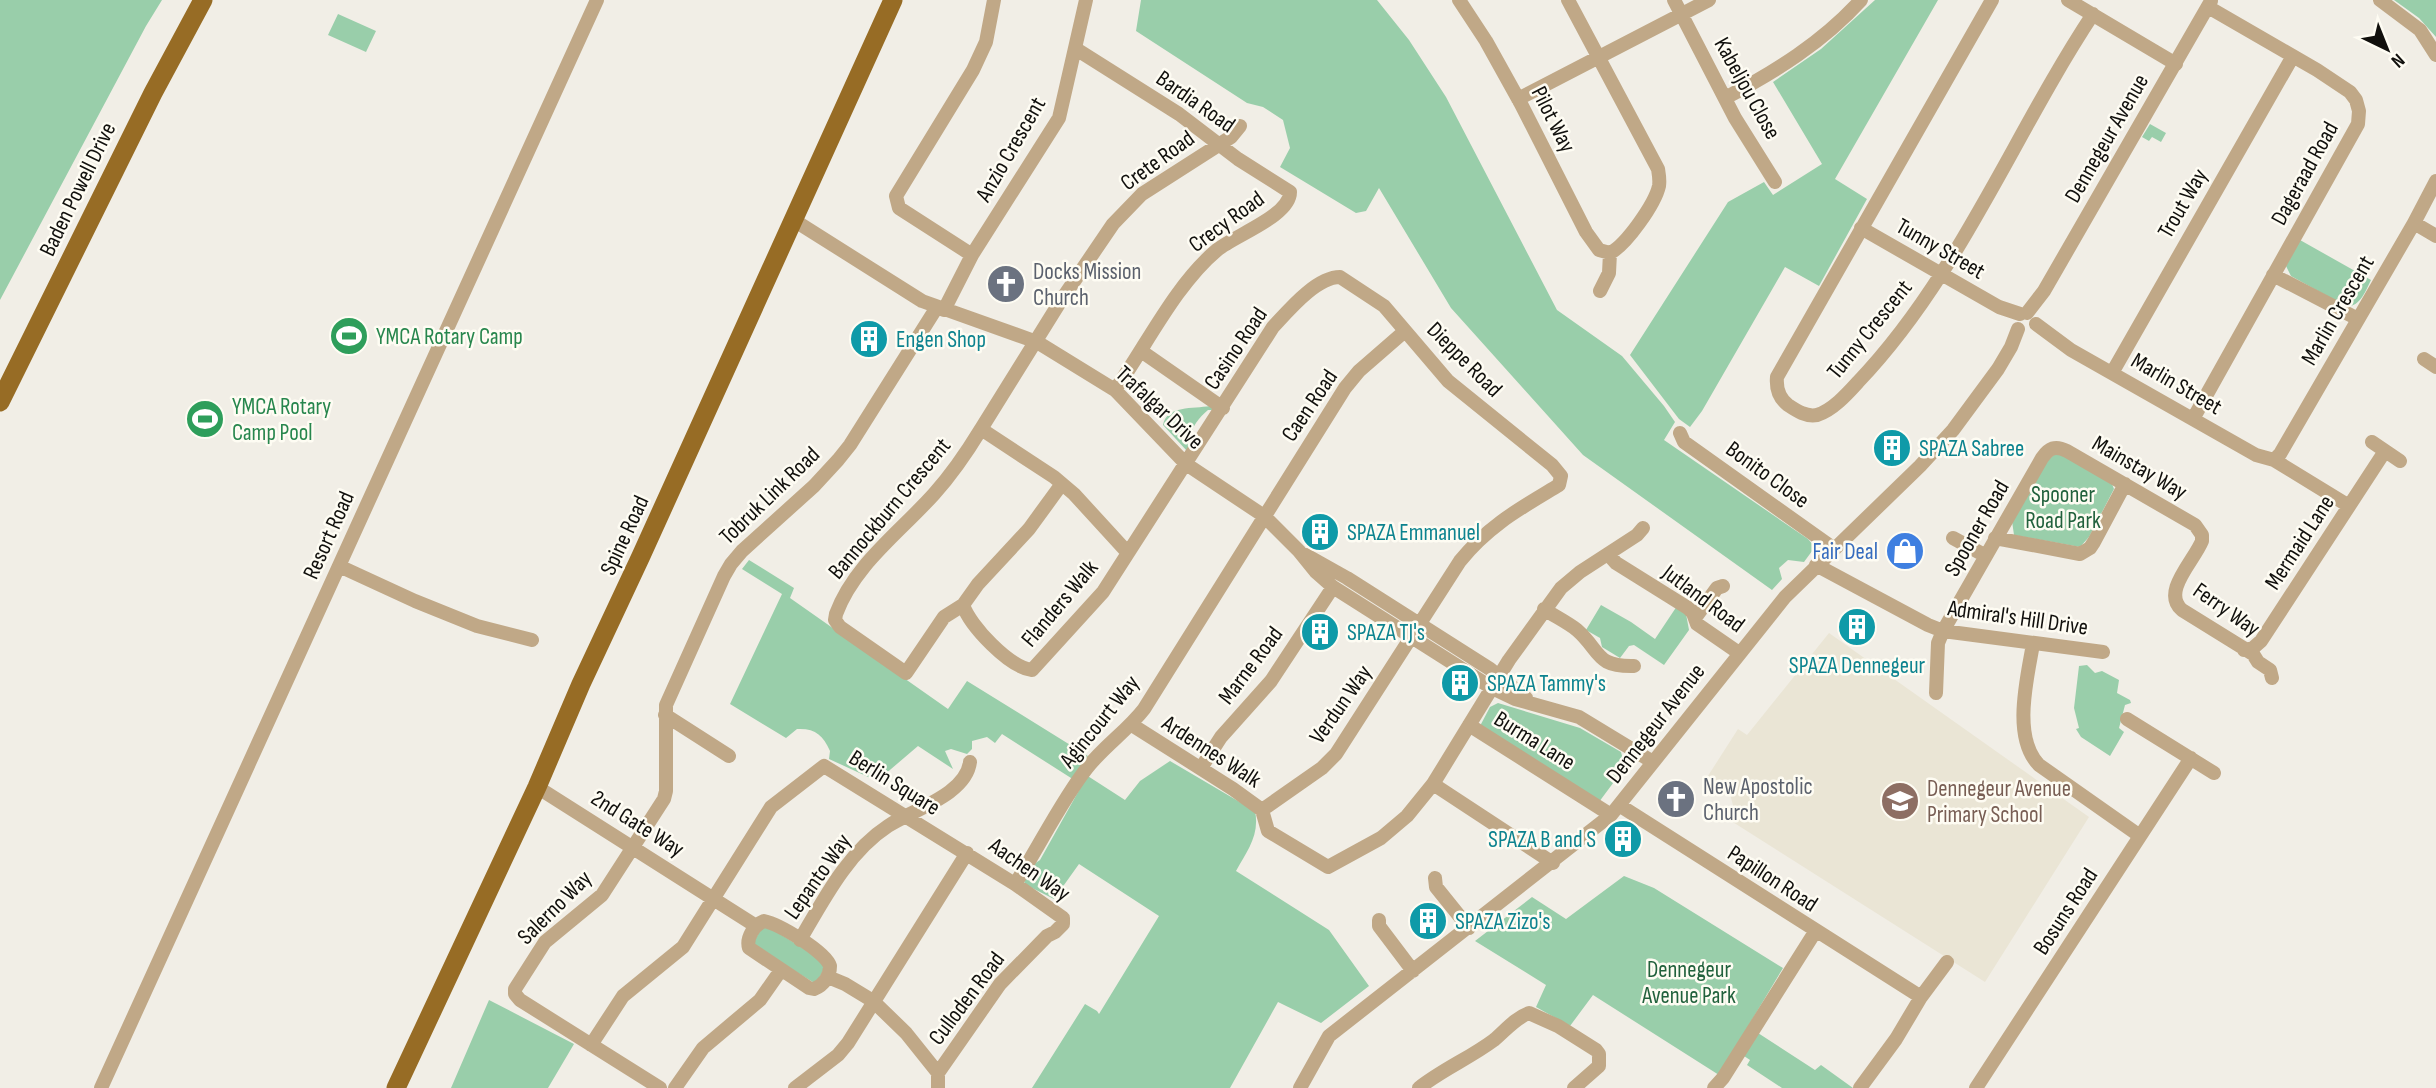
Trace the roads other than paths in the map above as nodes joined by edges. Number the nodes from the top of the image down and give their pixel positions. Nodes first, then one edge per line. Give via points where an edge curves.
1 (203, 0) edge
2 (597, 0) edge
3 (893, 0) edge
4 (994, 0) edge
5 (1087, 0) edge
6 (1459, 0) edge
7 (1568, 0) edge
8 (1674, 0) edge
9 (1709, 0) edge
10 (1861, 0) edge
11 (1992, 0) edge
12 (2068, 0) edge
13 (2380, 0) edge
14 (2210, 4) edge
15 (2093, 14) junction
16 (1682, 15) junction
17 (1076, 49) junction
18 (2436, 55) edge
19 (1600, 56) junction
20 (2293, 57) junction
21 (2176, 64) junction
22 (1725, 98) junction
23 (1518, 99) junction
24 (1240, 126) dead end
25 (1218, 144) junction
26 (2436, 180) edge
27 (1775, 182) dead end
28 (1290, 192) joint
29 (792, 219) junction
30 (2414, 223) junction
31 (1861, 228) junction
32 (2436, 236) edge
33 (1610, 253) junction
34 (972, 256) junction
35 (1940, 274) junction
36 (2273, 275) junction
37 (1340, 277) joint
38 (1600, 291) dead end
39 (940, 309) junction
40 (2358, 319) junction
41 (2026, 323) junction
42 (1405, 331) junction
43 (1037, 342) junction
44 (1141, 351) junction
45 (2112, 373) junction
46 (1115, 390) junction
47 (0, 402) edge
48 (1223, 408) junction
49 (2193, 419) junction
50 (981, 429) junction
51 (1680, 433) dead end
52 (2372, 442) dead end
53 (2050, 449) joint
54 (2385, 451) junction
55 (2274, 460) junction
56 (2400, 461) dead end
57 (1186, 464) junction
58 (1560, 473) joint
59 (2125, 484) junction
60 (1061, 485) junction
61 (2349, 506) junction
62 (1264, 516) junction
63 (1643, 528) dead end
64 (2202, 535) joint
65 (1953, 537) dead end
66 (1995, 538) junction
67 (1833, 548) junction
68 (1299, 551) junction
69 (1128, 553) junction
70 (1608, 554) junction
71 (1986, 556) junction
72 (1815, 565) junction
73 (339, 566) junction
74 (1723, 586) dead end
75 (1333, 587) junction
76 (963, 605) junction
77 (1544, 609) junction
78 (1695, 618) junction
79 (1416, 631) junction
80 (1943, 631) junction
81 (532, 640) dead end
82 (2033, 644) junction
83 (2244, 650) junction
84 (2103, 652) dead end
85 (1740, 653) junction
86 (1634, 666) dead end
87 (2272, 678) dead end
88 (1496, 682) junction
89 (1936, 693) dead end
90 (665, 715) junction
91 (2127, 719) dead end
92 (1132, 725) junction
93 (1469, 726) junction
94 (729, 756) dead end
95 (2192, 758) junction
96 (970, 762) dead end
97 (1653, 762) junction
98 (1200, 768) junction
99 (2214, 773) dead end
100 (1433, 784) junction
101 (537, 786) junction
102 (1262, 810) junction
103 (1615, 810) junction
104 (907, 816) junction
105 (2140, 836) junction
106 (634, 847) junction
107 (967, 853) junction
108 (1553, 863) junction
109 (1435, 878) dead end
110 (1015, 884) junction
111 (714, 898) junction
112 (1379, 920) dead end
113 (1063, 924) joint
114 (756, 926) junction
115 (1469, 928) junction
116 (1815, 932) junction
117 (800, 940) junction
118 (1947, 962) dead end
119 (781, 970) junction
120 (1413, 971) junction
121 (828, 977) junction
122 (1921, 997) junction
123 (873, 1001) junction
124 (591, 1045) junction
125 (938, 1080) edge
126 (643, 1084) edge
127 (101, 1088) edge
128 (396, 1088) edge
129 (660, 1088) edge
130 (676, 1088) edge
131 (795, 1088) edge
132 (1300, 1088) edge
133 (1419, 1088) edge
134 (1574, 1088) edge
135 (1714, 1088) edge
136 (1860, 1088) edge
137 (1976, 1088) edge

1 - 47 main road, Baden Powell Drive
2 - 73 street, Resort Road
3 - 29 main road, Spine Road
4 - 34 street via 979,59 896,196 900,208
5 - 17 street, Anzio Crescent
6 - 23 street, Pilot Way
7 - 19 street
8 - 16 street, Kabeljou Close
9 - 16 street
10 - 22 street via 1807,48
11 - 31 street, Tunny Crescent
12 - 15 street
13 - 18 street via 2420,30
14 - 20 street, Dageraad Road
14 - 21 street, Dennegeur Avenue
15 - 21 street
15 - 35 street, Tunny Crescent
16 - 19 street
16 - 22 street, Kabeljou Close
17 - 25 street, Bardia Road
17 - 34 street, Anzio Crescent via 1059,118
19 - 23 street
19 - 33 street via 1660,178 1656,194 1625,242
20 - 36 street, Dageraad Road via 2350,92 2359,111 2358,124
20 - 45 street, Trout Way
21 - 41 street, Dennegeur Avenue
22 - 27 street, Kabeljou Close
23 - 33 street, Pilot Way via 1586,232 1599,250
24 - 25 street, Crete Road
25 - 28 street, Bardia Road
25 - 43 street, Crete Road via 1152,187 1120,216
26 - 30 street, Marlin Crescent
28 - 44 street, Crecy Road via 1288,202 1274,216 1232,239 1201,265
29 - 39 street, Trafalgar Drive
29 - 101 main road, Spine Road
30 - 32 street
30 - 40 street, Marlin Crescent
31 - 35 street, Tunny Street
31 - 35 street, Tunny Crescent via 1777,377 1780,395 1801,413 1823,412 1846,395 1913,318
33 - 38 street via 1609,273
34 - 39 street, Anzio Crescent
35 - 41 street, Tunny Street
36 - 40 street
36 - 49 street, Dageraad Road
37 - 42 street, Dieppe Road via 1384,306
37 - 48 street, Casino Road via 1315,288 1273,327
39 - 43 street, Trafalgar Drive
39 - 90 street, Tobruk Link Road via 838,460 731,564
40 - 55 street, Marlin Crescent
41 - 45 street, Marlin Street
41 - 67 street, Dennegeur Avenue via 1953,430
42 - 58 street, Dieppe Road via 1457,389
42 - 62 street, Caen Road via 1345,388
43 - 46 street, Trafalgar Drive
43 - 50 street, Crete Road
44 - 46 street, Crecy Road
44 - 48 street
45 - 49 street, Marlin Street
46 - 57 street, Trafalgar Drive
48 - 57 street, Casino Road
49 - 55 street, Marlin Street via 2256,455
50 - 60 street
50 - 76 street, Bannockburn Crescent via 939,488 856,579 835,620 906,673 944,617
51 - 67 street, Bonito Close via 1684,442
52 - 54 street
53 - 59 street, Mainstay Way via 2060,447
53 - 66 street, Spooner Road
54 - 56 street
54 - 61 street, Mermaid Lane
55 - 61 street, Marlin Street
57 - 62 street, Trafalgar Drive
57 - 69 street, Casino Road
58 - 79 street, Verdun Way via 1559,485 1508,515 1472,546
59 - 64 street, Mainstay Way via 2188,520
59 - 66 street via 2095,542 2080,554
60 - 69 street
60 - 76 street, Bannockburn Crescent
61 - 83 street, Mermaid Lane via 2261,641
62 - 68 street, Trafalgar Drive
62 - 92 street, Agincourt Way
63 - 70 street
64 - 83 street, Ferry Way via 2174,590 2174,599 2182,610
65 - 71 street
66 - 71 street, Spooner Road
67 - 72 street, Dennegeur Avenue
68 - 75 street, Trafalgar Drive
68 - 79 street, Trafalgar Drive
69 - 76 street, Flanders Walk via 1103,592 1032,670 989,641 967,618
70 - 77 street via 1561,588
70 - 78 street, Jutland Road via 1688,608
71 - 80 street, Spooner Road
72 - 80 street, Admiral's Hill Drive
72 - 85 street, Dennegeur Avenue
73 - 81 street via 477,626
73 - 127 street, Resort Road
74 - 78 street
75 - 79 street, Trafalgar Drive
75 - 98 street, Marne Road via 1265,688
77 - 86 street via 1575,629 1603,659 1617,666
77 - 88 street
78 - 85 street, Jutland Road
79 - 88 street, Trafalgar Drive
79 - 102 street, Verdun Way via 1336,754
80 - 82 street, Admiral's Hill Drive
80 - 89 street via 1938,643
82 - 84 street, Admiral's Hill Drive
82 - 105 street via 2024,718 2028,750 2039,765
83 - 87 street, Ferry Way via 2270,670
85 - 97 street, Dennegeur Avenue
88 - 93 street
88 - 97 street, Trafalgar Drive via 1515,699 1588,721
90 - 94 street
90 - 106 street, Tobruk Link Road via 666,795
91 - 95 street
92 - 98 street, Ardennes Walk
92 - 110 street, Agincourt Way via 1086,770
93 - 100 street
93 - 103 street, Burma Lane
95 - 99 street
95 - 105 street, Bosuns Road
96 - 104 street, Lepanto Way via 969,771 953,788
97 - 103 street, Dennegeur Avenue
98 - 102 street, Ardennes Walk
100 - 102 street, Ardennes Walk via 1408,816 1381,838 1328,867 1268,831
100 - 108 street
101 - 106 street, 2nd Gate Way
101 - 128 main road, Spine Road
103 - 108 street, Dennegeur Avenue
103 - 116 street, Papillon Road
104 - 107 street, Berlin Square
104 - 111 street, Berlin Square via 824,766 771,807
104 - 117 street, Lepanto Way via 858,851
105 - 137 street, Bosuns Road
106 - 111 street, 2nd Gate Way
106 - 124 street, Salerno Way via 602,895 545,942 515,989 520,1000
107 - 110 street, Aachen Way
107 - 123 street
108 - 115 street, Dennegeur Avenue
109 - 115 street via 1436,887
110 - 113 street, Aachen Way via 1062,916
111 - 114 street, 2nd Gate Way
111 - 124 street, Berlin Square via 683,947 623,996
112 - 120 street
113 - 125 street, Culloden Road via 1000,984
114 - 117 street via 767,921
114 - 119 street via 749,948
115 - 120 street, Dennegeur Avenue
116 - 122 street, Papillon Road
116 - 135 street
117 - 121 street via 828,959
118 - 122 street
119 - 121 street via 814,989
119 - 130 street via 760,1000 710,1040
120 - 132 street, Dennegeur Avenue via 1329,1036
121 - 123 street
122 - 136 street
123 - 125 street via 906,1033
123 - 131 street via 844,1049
124 - 126 street
126 - 129 street
133 - 134 street via 1529,1013 1599,1054 1599,1066

